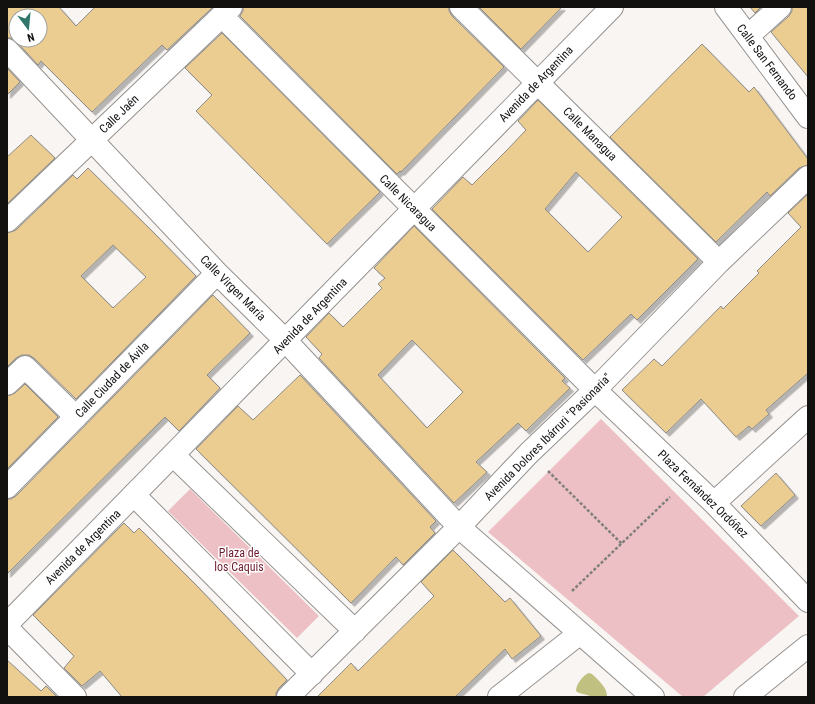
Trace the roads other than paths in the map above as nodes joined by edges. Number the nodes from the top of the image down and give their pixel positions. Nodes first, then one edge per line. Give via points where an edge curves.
1 (461, 7) edge
2 (612, 7) edge
3 (726, 7) edge
4 (780, 7) edge
5 (226, 12) edge
6 (748, 36) junction
7 (7, 50) edge
8 (538, 83) junction
9 (808, 117) edge
10 (91, 140) junction
11 (808, 177) edge
12 (414, 209) junction
13 (7, 221) edge
14 (719, 262) junction
15 (217, 273) junction
16 (285, 340) junction
17 (7, 384) edge
18 (595, 390) junction
19 (76, 417) junction
20 (808, 417) edge
21 (173, 455) junction
22 (7, 487) edge
23 (134, 495) junction
24 (714, 503) junction
25 (460, 527) junction
26 (808, 601) edge
27 (7, 624) edge
28 (7, 628) edge
29 (355, 631) junction
30 (580, 633) junction
31 (808, 647) edge
32 (312, 674) junction
33 (75, 697) edge
34 (288, 697) edge
35 (499, 697) edge
36 (653, 697) edge
37 (745, 697) edge

1 - 8 street, Calle Managua
2 - 8 street, Avenida de Argentina
3 - 6 street, Calle San Fernando
4 - 6 street
5 - 10 street, Calle Jaén
5 - 12 street, Calle Nicaragua
6 - 9 street, Calle San Fernando
7 - 10 street, Calle Virgen María
8 - 12 street, Avenida de Argentina
8 - 14 street, Calle Managua
10 - 13 street, Calle Jaén
10 - 15 street, Calle Virgen María
11 - 14 street, Avenida Dolores Ibárruri "Pasionaria"
12 - 16 street, Avenida de Argentina
12 - 18 street, Calle Nicaragua
14 - 18 street, Avenida Dolores Ibárruri "Pasionaria"
15 - 16 street, Calle Virgen María
15 - 19 street, Calle Ciudad de Ávila
16 - 21 street, Avenida de Argentina
16 - 25 street, Calle Virgen María
17 - 19 street via 24,367
18 - 24 street, Plaza Fernández Ordóñez
18 - 25 street, Avenida Dolores Ibárruri "Pasionaria" via 529,453
19 - 22 street, Calle Ciudad de Ávila
20 - 24 street
21 - 23 street, Avenida de Argentina
21 - 29 street
23 - 27 street, Avenida de Argentina
23 - 32 street
24 - 26 street, Plaza Fernández Ordóñez
25 - 29 street, Avenida Dolores Ibárruri "Pasionaria"
25 - 30 street
28 - 33 street
29 - 32 street, Avenida Dolores Ibárruri "Pasionaria"
30 - 35 street
30 - 36 street
31 - 37 street
32 - 34 street, Avenida Dolores Ibárruri "Pasionaria"

